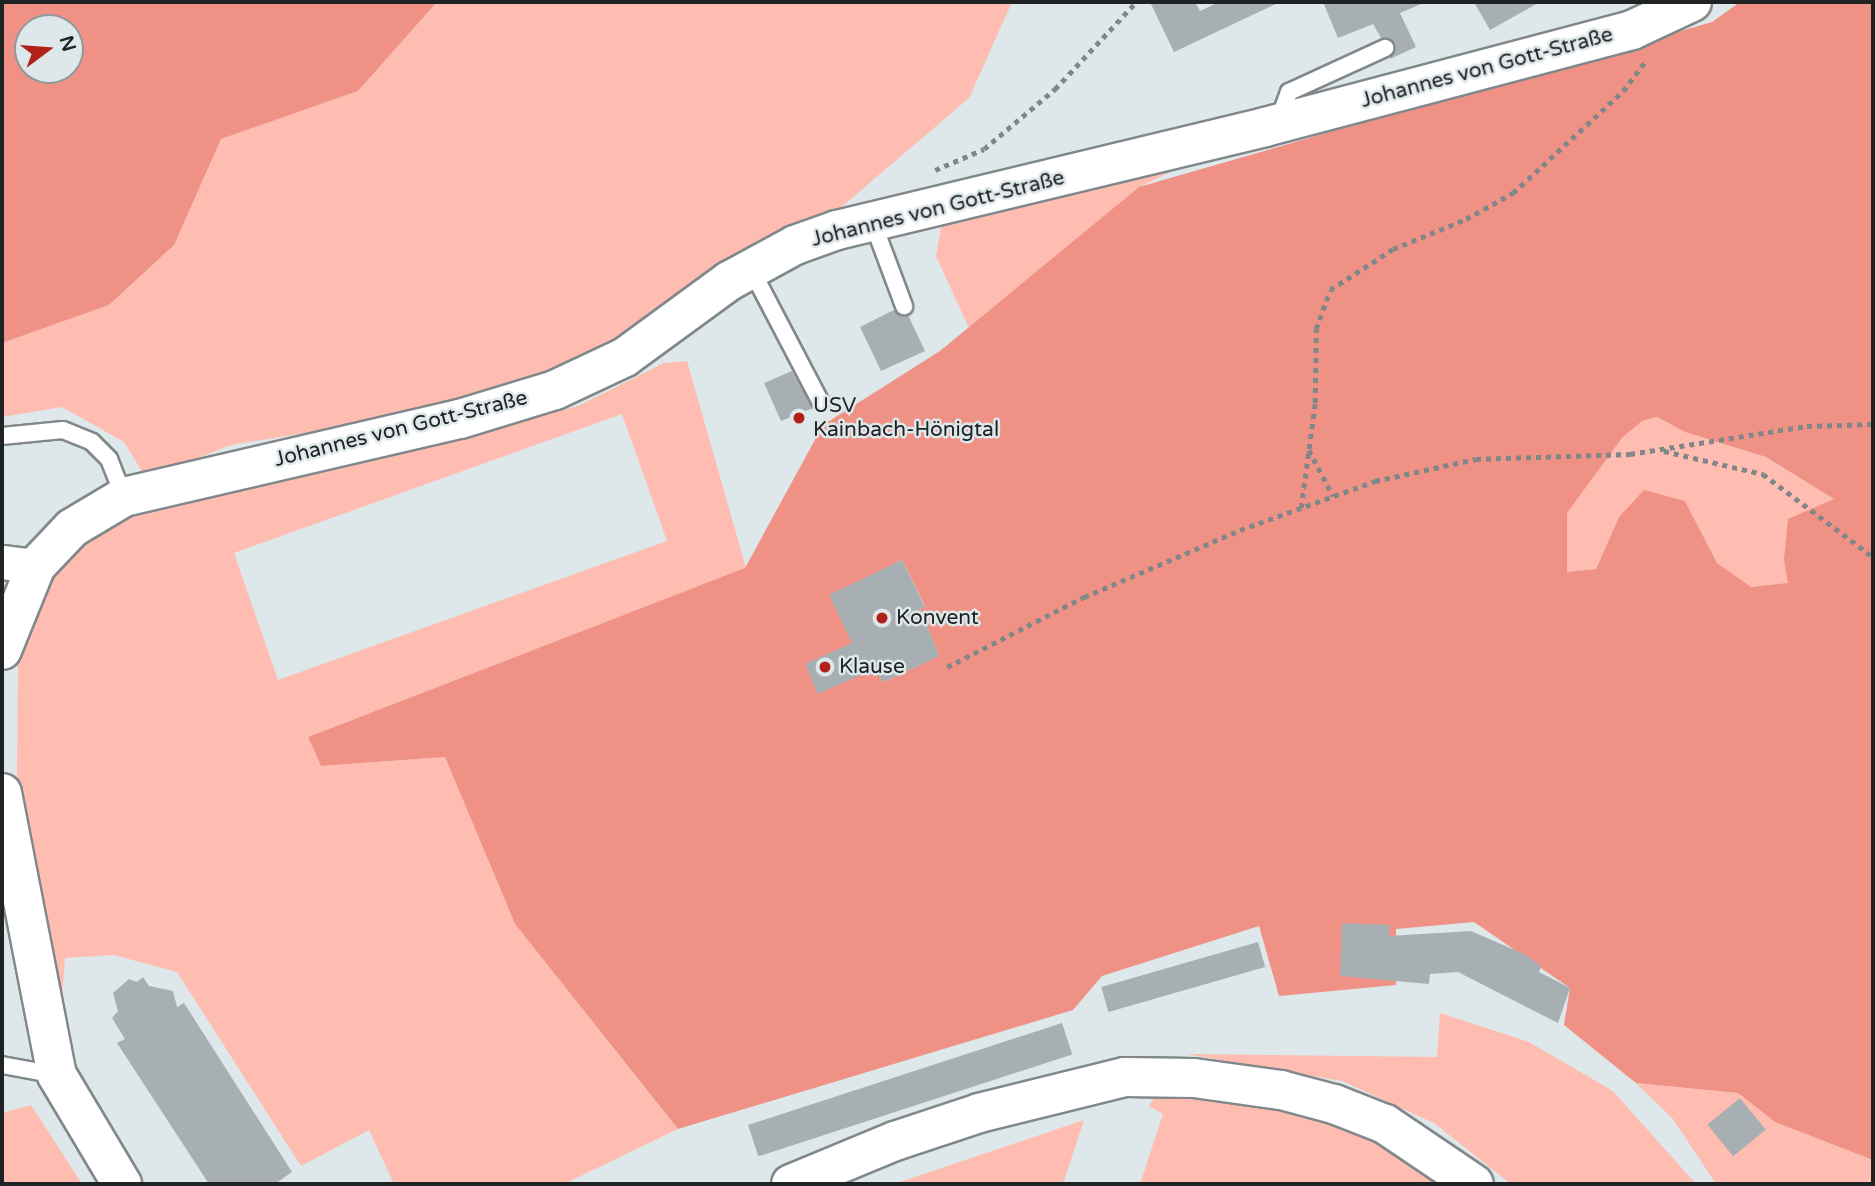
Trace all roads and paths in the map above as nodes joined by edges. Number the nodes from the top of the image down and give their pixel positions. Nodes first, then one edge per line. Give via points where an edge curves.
1 (1136, 2) edge
2 (1685, 3) edge
3 (1385, 48) dead end
4 (1623, 91) dead end
5 (1277, 124) junction
6 (922, 176) dead end
7 (873, 223) junction
8 (751, 269) junction
9 (904, 306) dead end
10 (820, 401) dead end
11 (1873, 424) edge
12 (2, 436) edge
13 (1308, 450) junction
14 (1660, 450) junction
15 (1333, 496) junction
16 (124, 497) junction
17 (1301, 508) junction
18 (1873, 557) edge
19 (19, 564) edge
20 (2, 650) edge
21 (947, 667) dead end
22 (2, 793) edge
23 (2, 1065) edge
24 (57, 1075) junction
25 (122, 1184) edge
26 (791, 1184) edge
27 (1474, 1184) edge

1 - 6 path via 1055,89 984,149
2 - 5 street, Johannes von Gott-Straße via 1632,30
3 - 5 lane via 1289,92
4 - 13 path via 1513,192 1465,219 1393,249 1330,290 1315,329
5 - 7 street, Johannes von Gott-Straße
7 - 8 street, Johannes von Gott-Straße via 795,245
7 - 9 lane
8 - 10 lane
8 - 16 street, Johannes von Gott-Straße via 625,357 555,390 460,419
11 - 14 path via 1807,426
12 - 16 lane via 63,430 92,442 109,459
13 - 15 path
13 - 17 path
14 - 15 path via 1476,459 1374,481
14 - 18 path via 1763,474
15 - 17 path
16 - 19 street, Johannes von Gott-Straße
17 - 21 path via 1084,597
19 - 20 street, Johannes von Gott-Straße
22 - 24 street
23 - 24 lane
24 - 25 street
26 - 27 street via 979,1113 1125,1077 1195,1078 1281,1090 1334,1104 1385,1124

